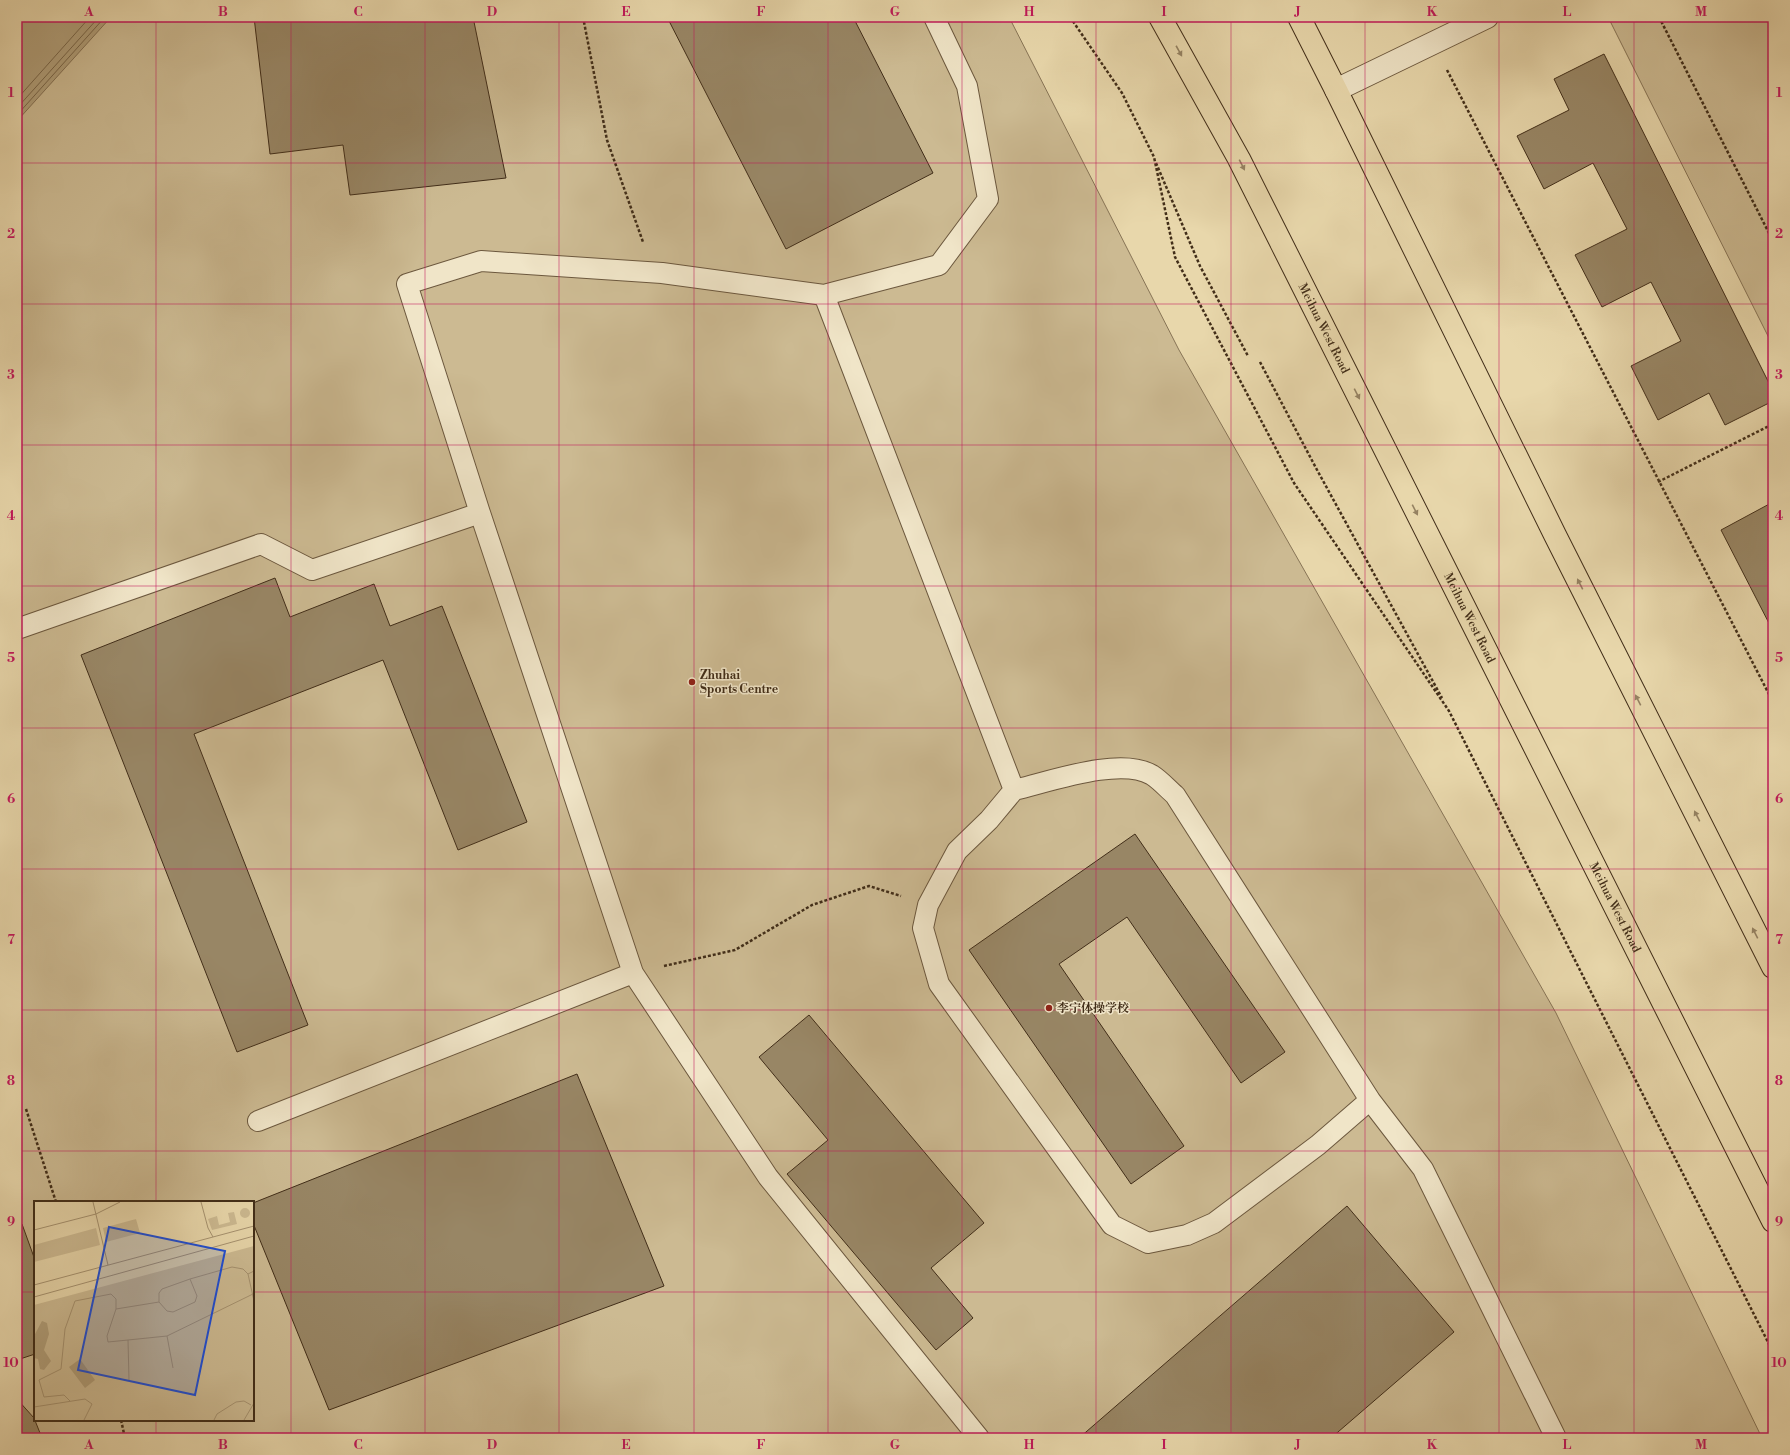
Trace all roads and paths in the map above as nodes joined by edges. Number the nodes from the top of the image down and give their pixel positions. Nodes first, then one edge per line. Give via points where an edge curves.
1 (583, 17) edge
2 (934, 17) edge
3 (1070, 17) edge
4 (1160, 17) edge
5 (1299, 17) edge
6 (1487, 17) edge
7 (1659, 17) edge
8 (1433, 44) junction
9 (1336, 90) junction
10 (1154, 157) junction
11 (1773, 241) edge
12 (653, 273) junction
13 (824, 295) junction
14 (1248, 356) dead end
15 (1260, 362) dead end
16 (1773, 424) edge
17 (1658, 482) junction
18 (480, 512) junction
19 (17, 629) edge
20 (1773, 702) edge
21 (1449, 711) junction
22 (1014, 790) junction
23 (928, 905) junction
24 (1773, 967) edge
25 (633, 973) junction
26 (1370, 1100) junction
27 (26, 1108) dead end
28 (258, 1121) dead end
29 (56, 1201) edge
30 (1773, 1221) edge
31 (1773, 1352) edge
32 (121, 1421) edge
33 (125, 1438) edge
34 (979, 1438) edge
35 (1556, 1438) edge

1 - 12 path via 607,140
2 - 13 lane via 967,86 988,198 939,265
3 - 10 path via 1122,93
4 -> 30 main road, Meihua West Road via 1239,159
5 - 9 main road
6 - 8 street
7 - 11 path
8 - 9 street
8 - 17 path
24 -> 9 main road
10 - 14 path via 1200,266
10 - 21 path via 1175,257 1294,484
12 - 13 lane
12 - 18 lane via 480,261 407,284
13 - 22 lane
15 - 21 path
16 - 17 path
17 - 20 path
18 - 19 lane via 312,570 261,544
18 - 25 lane
21 - 31 path
22 - 23 lane via 989,820 957,851
22 - 26 lane via 1096,769 1131,768 1152,775 1176,795
23 - 25 path via 869,886 812,905 735,950
23 - 26 lane via 923,928 940,984 1112,1225 1148,1243 1187,1235 1214,1223 1318,1145
25 - 28 lane
25 - 34 lane via 768,1177
26 - 35 lane via 1423,1169
27 - 29 path
32 - 33 path

